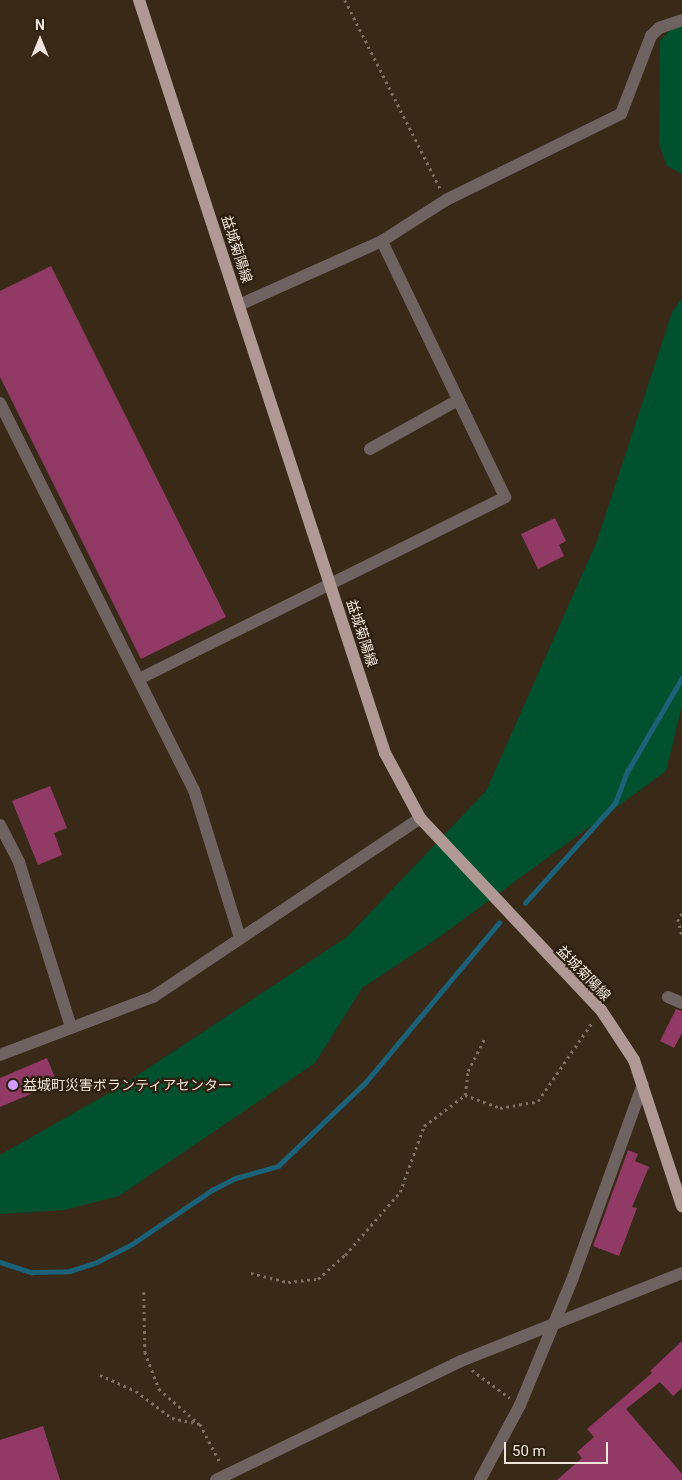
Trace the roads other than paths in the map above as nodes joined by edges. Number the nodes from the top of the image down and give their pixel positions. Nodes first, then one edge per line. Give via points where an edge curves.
1 (139, 0) edge
2 (682, 20) edge
3 (382, 241) junction
4 (239, 304) junction
5 (458, 400) junction
6 (0, 403) edge
7 (370, 450) dead end
8 (330, 584) junction
9 (138, 679) junction
10 (420, 818) junction
11 (0, 825) edge
12 (240, 938) junction
13 (668, 998) dead end
14 (682, 1002) edge
15 (71, 1027) junction
16 (0, 1054) edge
17 (644, 1084) junction
18 (682, 1206) edge
19 (682, 1273) edge
20 (554, 1323) junction
21 (222, 1478) edge
22 (480, 1480) edge

1 - 4 main road, 益城菊陽線
2 - 3 street via 659,28 651,36 621,114 446,200
3 - 4 street
3 - 5 street
4 - 8 main road, 益城菊陽線
5 - 7 street
5 - 8 street via 504,497
6 - 9 street
8 - 9 street
8 - 10 main road, 益城菊陽線 via 385,753
9 - 12 street via 194,790
10 - 12 street
10 - 17 main road, 益城菊陽線 via 600,1010 634,1060
11 - 15 street via 19,862
12 - 15 street via 153,997
13 - 14 street
15 - 16 street
17 - 18 main road, 益城菊陽線
17 - 20 street
19 - 20 street
20 - 21 street via 461,1361
20 - 22 street via 520,1405

